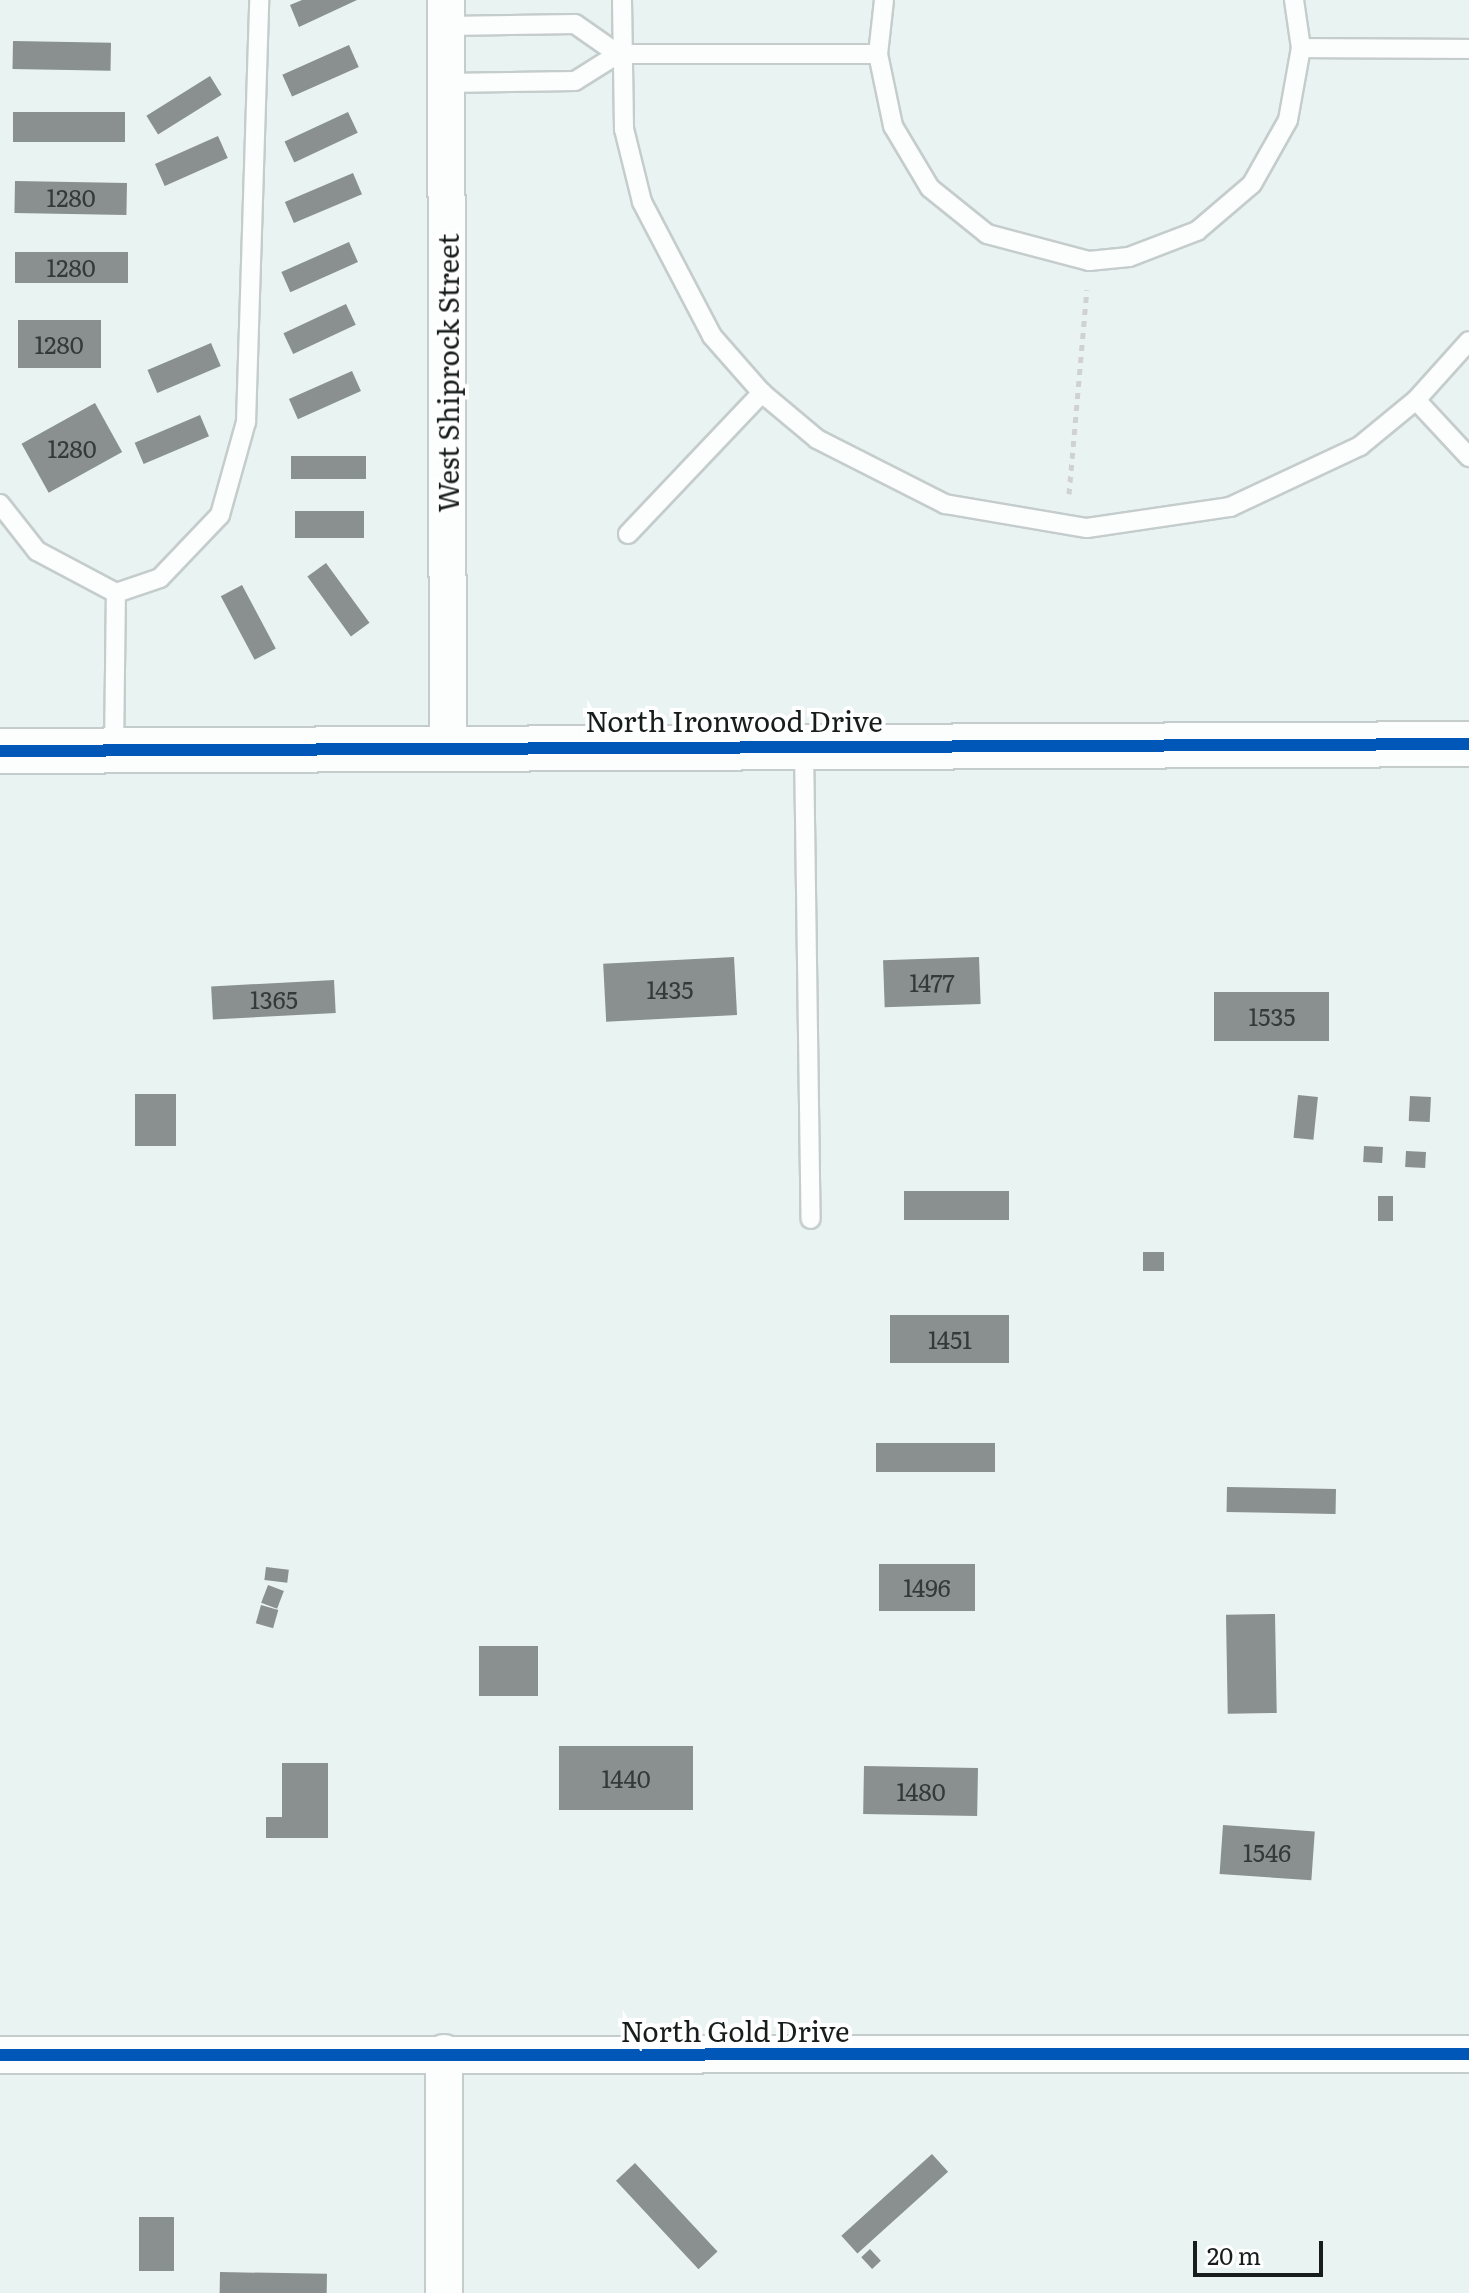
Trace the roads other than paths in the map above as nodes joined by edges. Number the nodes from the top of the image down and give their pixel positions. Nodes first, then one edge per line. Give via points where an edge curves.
1 (259, 0) edge
2 (622, 0) edge
3 (884, 0) edge
4 (1294, 0) edge
5 (446, 13) edge
6 (1301, 48) junction
7 (1469, 49) edge
8 (618, 54) junction
9 (878, 54) junction
10 (446, 83) junction
11 (1469, 341) edge
12 (762, 393) junction
13 (1416, 400) junction
14 (1469, 457) edge
15 (0, 504) edge
16 (628, 534) dead end
17 (116, 593) junction
18 (804, 744) junction
19 (1469, 744) edge
20 (448, 746) junction
21 (0, 751) edge
22 (114, 751) junction
23 (811, 1219) dead end
24 (444, 2053) junction
25 (1469, 2054) edge
26 (0, 2055) edge
27 (444, 2293) edge

1 - 17 lane via 252,322 236,476 196,548 160,578
2 - 8 lane
3 - 9 lane
4 - 6 lane
5 - 8 lane via 575,24
5 - 10 street, West Shiprock Street
6 - 7 lane
6 - 9 lane via 1288,120 1252,184 1197,231 1129,257 1089,261 987,234 930,188 893,126
8 - 9 lane
8 - 10 lane via 575,81
8 - 12 lane via 624,129 642,202 672,272 712,336
10 - 20 street, West Shiprock Street
11 - 13 lane
12 - 13 lane via 879,476 945,504 1064,526 1159,523 1230,507 1360,446
12 - 16 lane
13 - 14 lane
15 - 17 lane via 37,551
17 - 22 lane
18 - 19 street, North Ironwood Drive
18 - 20 street, North Ironwood Drive
18 - 23 lane
20 - 22 street, North Ironwood Drive
21 - 22 street, North Ironwood Drive
24 - 25 street, North Gold Drive
24 - 26 street, North Gold Drive
24 - 27 street

